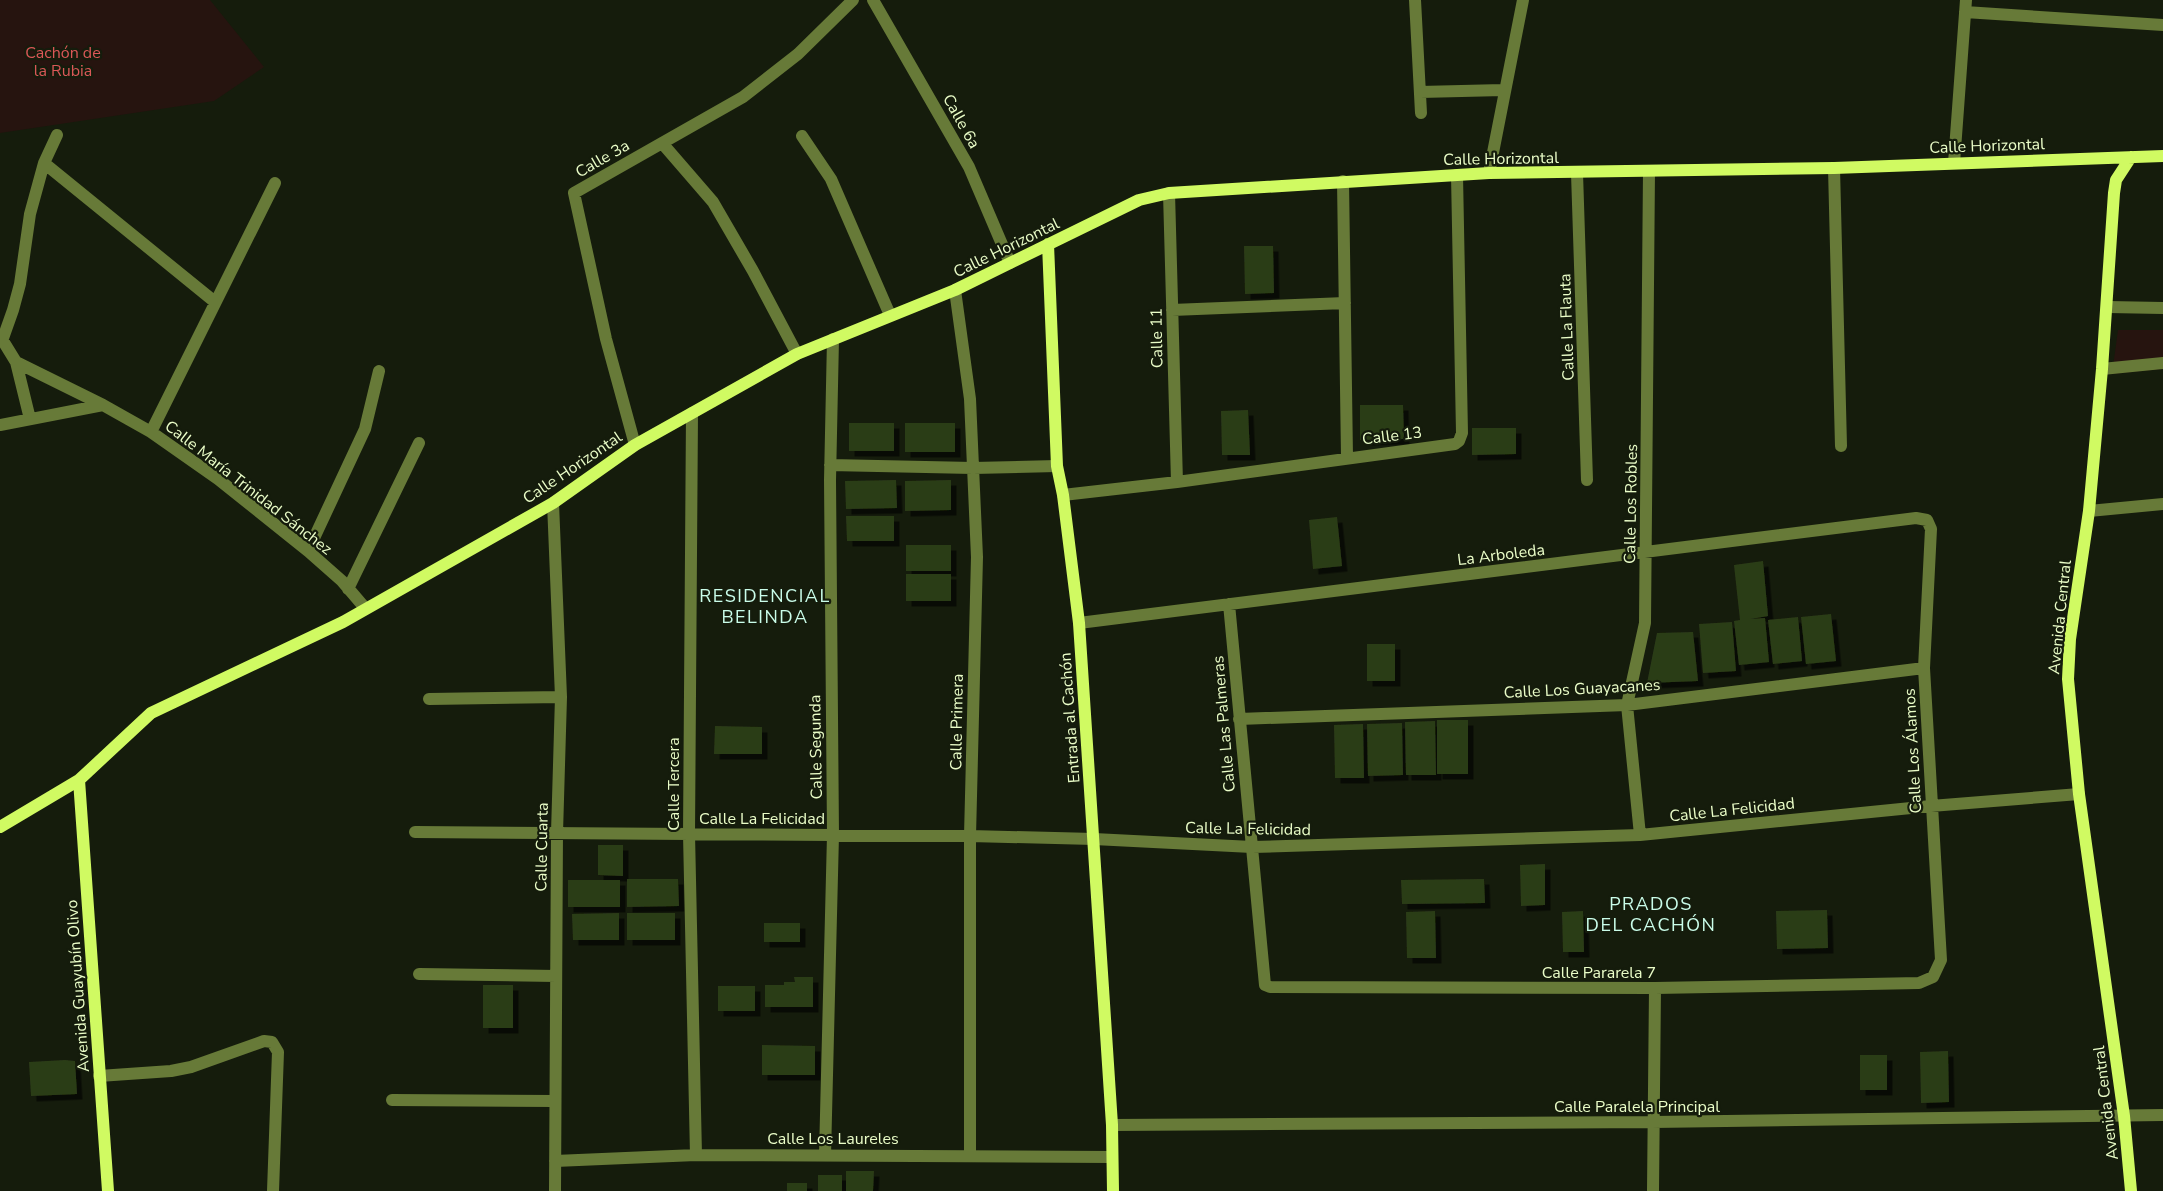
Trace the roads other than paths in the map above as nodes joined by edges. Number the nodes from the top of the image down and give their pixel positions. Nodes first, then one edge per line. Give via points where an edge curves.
1 (853, 0) edge
2 (873, 0) edge
3 (1415, 0) edge
4 (1523, 0) edge
5 (1965, 6) edge
6 (2163, 25) edge
7 (1503, 90) junction
8 (1419, 92) junction
9 (1421, 113) dead end
10 (57, 135) dead end
11 (802, 136) dead end
12 (662, 143) junction
13 (2163, 156) edge
14 (2131, 157) junction
15 (44, 163) junction
16 (1954, 163) junction
17 (1834, 168) junction
18 (1649, 171) junction
19 (1489, 173) junction
20 (1577, 173) junction
21 (1457, 175) junction
22 (1343, 182) junction
23 (275, 183) dead end
24 (1169, 193) junction
25 (1048, 244) junction
26 (1010, 263) junction
27 (955, 290) junction
28 (215, 302) junction
29 (1345, 303) junction
30 (2108, 307) junction
31 (2163, 308) edge
32 (1172, 310) junction
33 (890, 315) junction
34 (1, 338) edge
35 (833, 339) junction
36 (797, 354) junction
37 (16, 362) junction
38 (2163, 363) edge
39 (2102, 369) junction
40 (379, 371) dead end
41 (103, 405) junction
42 (692, 413) junction
43 (30, 419) junction
44 (0, 424) edge
45 (151, 432) junction
46 (419, 443) dead end
47 (635, 445) junction
48 (1841, 446) dead end
49 (1347, 457) junction
50 (830, 465) junction
51 (1057, 466) junction
52 (973, 468) junction
53 (1587, 480) dead end
54 (1177, 482) junction
55 (1063, 495) junction
56 (553, 503) junction
57 (2163, 504) edge
58 (2089, 511) junction
59 (1927, 520) joint
60 (308, 551) junction
61 (1646, 553) junction
62 (348, 589) junction
63 (1229, 604) junction
64 (365, 608) junction
65 (1079, 623) junction
66 (1924, 668) junction
67 (561, 697) junction
68 (429, 699) dead end
69 (1627, 705) junction
70 (1239, 719) junction
71 (79, 780) junction
72 (2079, 794) junction
73 (1931, 806) junction
74 (0, 826) edge
75 (415, 832) dead end
76 (557, 833) junction
77 (689, 834) junction
78 (833, 835) junction
79 (1640, 835) junction
80 (970, 836) junction
81 (1094, 839) junction
82 (1252, 847) junction
83 (419, 974) dead end
84 (556, 976) junction
85 (1933, 977) joint
86 (1265, 985) joint
87 (1655, 988) junction
88 (99, 1076) junction
89 (392, 1100) dead end
90 (555, 1101) junction
91 (2163, 1115) edge
92 (2124, 1116) junction
93 (1653, 1122) junction
94 (1112, 1125) junction
95 (696, 1155) junction
96 (825, 1155) junction
97 (970, 1155) junction
98 (1112, 1157) junction
99 (555, 1161) junction
100 (108, 1191) edge
101 (273, 1191) edge
102 (555, 1191) edge
103 (1113, 1191) edge
104 (1653, 1191) edge
105 (2131, 1191) edge

1 - 12 street, Calle 3a via 798,54 743,97
2 - 26 street, Calle 6a via 969,167
3 - 8 street
4 - 7 street
5 - 6 street
5 - 16 street
7 - 8 street
7 - 19 street
8 - 9 street
10 - 15 street
11 - 33 street via 831,179
12 - 36 street via 713,201
12 - 47 street, Calle 3a via 574,193 606,339
13 - 14 main road, Calle Horizontal
14 - 16 main road, Calle Horizontal
14 - 30 main road, Avenida Central via 2116,180 2114,193
15 - 28 street
15 - 34 street via 30,214 14,310
16 - 17 main road, Calle Horizontal
17 - 18 main road, Calle Horizontal
17 - 48 street
18 - 20 main road, Calle Horizontal
18 - 61 street, Calle Los Robles
19 - 20 main road, Calle Horizontal
19 - 21 main road, Calle Horizontal
20 - 53 street, Calle La Flauta
21 - 22 main road, Calle Horizontal
21 - 49 street, Calle 13 via 1462,433 1459,441
22 - 24 main road, Calle Horizontal
22 - 29 street
23 - 28 street
24 - 25 main road, Calle Horizontal via 1139,200
24 - 32 street, Calle 11
25 - 26 main road, Calle Horizontal
25 - 51 main road, Entrada al Cachón
26 - 27 main road, Calle Horizontal
27 - 33 main road, Calle Horizontal
27 - 52 street, Calle Primera via 970,399
28 - 45 street
29 - 32 street
29 - 49 street
30 - 31 street
30 - 39 main road, Avenida Central
32 - 54 street, Calle 11
33 - 35 main road, Calle Horizontal
34 - 37 street
35 - 36 main road, Calle Horizontal
35 - 50 street, Calle Segunda
36 - 42 main road, Calle Horizontal
37 - 41 street, Calle María Trinidad Sánchez
37 - 43 street
38 - 39 street
39 - 58 main road, Avenida Central
40 - 60 street via 365,429
41 - 43 street
41 - 45 street, Calle María Trinidad Sánchez
42 - 47 main road, Calle Horizontal
42 - 77 street, Calle Tercera
43 - 44 street
45 - 60 street, Calle María Trinidad Sánchez via 218,479
46 - 62 street
47 - 56 main road, Calle Horizontal
49 - 54 street, Calle 13
50 - 52 street
50 - 78 street, Calle Segunda
51 - 52 street
51 - 55 main road, Entrada al Cachón
52 - 80 street, Calle Primera via 977,557
54 - 55 street, Calle 13
55 - 65 main road, Entrada al Cachón
56 - 64 main road, Calle Horizontal
56 - 67 street, Calle Cuarta
57 - 58 street
58 - 72 main road, Avenida Central via 2068,679
59 - 61 street, La Arboleda via 1916,518
59 - 66 street, Calle Los Álamos via 1931,529
60 - 62 street, Calle María Trinidad Sánchez
61 - 63 street, La Arboleda
61 - 69 street, Calle Los Robles via 1645,623
62 - 64 street, Calle María Trinidad Sánchez
63 - 65 street, La Arboleda
63 - 70 street, Calle Las Palmeras
64 - 71 main road, Calle Horizontal via 151,712
65 - 81 main road, Entrada al Cachón
66 - 69 street, Calle Los Guayacanes
66 - 73 street, Calle Los Álamos
67 - 68 street
67 - 76 street, Calle Cuarta
69 - 70 street, Calle Los Guayacanes
69 - 79 street, Calle Los Robles
70 - 82 street, Calle Las Palmeras
71 - 74 main road, Calle Horizontal
71 - 88 main road, Avenida Guayubín Olivo
72 - 73 street, Calle La Felicidad
72 - 92 main road, Avenida Central
73 - 79 street, Calle La Felicidad
73 - 85 street, Calle Los Álamos via 1941,960
75 - 76 street, Calle La Felicidad
76 - 77 street, Calle La Felicidad
76 - 84 street, Calle Cuarta
77 - 78 street, Calle La Felicidad
77 - 95 street, Calle Tercera
78 - 80 street, Calle La Felicidad
78 - 96 street, Calle Segunda
79 - 82 street, Calle La Felicidad
80 - 81 street, Calle La Felicidad
80 - 97 street, Calle Primera
81 - 82 street, Calle La Felicidad
81 - 94 main road, Entrada al Cachón
82 - 86 street, Calle Las Palmeras
83 - 84 street
84 - 90 street, Calle Cuarta
85 - 87 street, Calle Pararela 7 via 1919,983
86 - 87 street, Calle Pararela 7
87 - 93 street
88 - 100 main road, Avenida Guayubín Olivo
88 - 101 street via 171,1071 264,1041 272,1042 278,1052
89 - 90 street
90 - 99 street, Calle Cuarta
91 - 92 street, Calle Paralela Principal
92 - 93 street, Calle Paralela Principal
92 - 105 main road, Avenida Central
93 - 94 street, Calle Paralela Principal
93 - 104 street
94 - 98 main road, Entrada al Cachón
95 - 96 street, Calle Los Laureles
95 - 99 street, Calle Los Laureles
96 - 97 street, Calle Los Laureles
97 - 98 street, Calle Los Laureles
98 - 103 main road, Entrada al Cachón
99 - 102 street, Calle Cuarta

